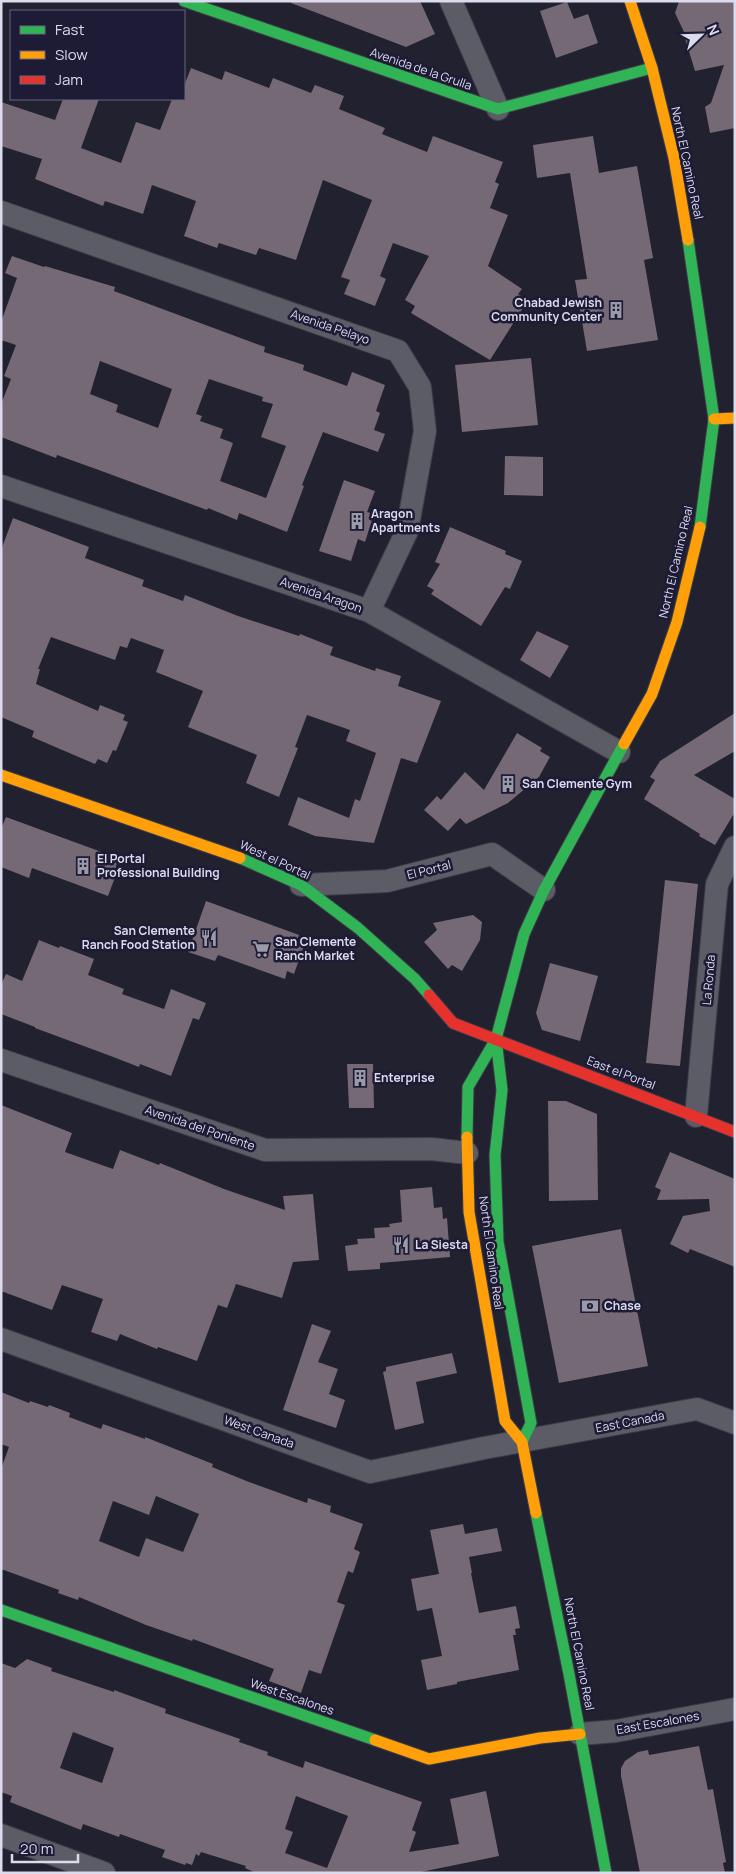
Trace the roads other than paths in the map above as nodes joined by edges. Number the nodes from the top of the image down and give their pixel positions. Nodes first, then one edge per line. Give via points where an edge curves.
1 (184, 1) edge
2 (451, 1) edge
3 (630, 1) edge
4 (652, 68) junction
5 (498, 110) junction
6 (1, 212) edge
7 (735, 418) edge
8 (714, 419) junction
9 (1, 486) edge
10 (369, 611) junction
11 (619, 752) junction
12 (1, 775) edge
13 (735, 847) edge
14 (301, 884) junction
15 (726, 887) edge
16 (544, 890) junction
17 (496, 1039) junction
18 (1, 1060) edge
19 (696, 1116) junction
20 (735, 1132) edge
21 (467, 1153) junction
22 (1, 1339) edge
23 (735, 1423) edge
24 (522, 1442) junction
25 (1, 1610) edge
26 (735, 1709) edge
27 (580, 1734) junction
28 (1, 1835) edge
29 (104, 1873) edge
30 (606, 1873) edge

1 - 5 main road, Avenida de la Grulla
2 - 5 street
3 - 4 main road, North El Camino Real
4 - 5 main road
4 - 8 main road, North El Camino Real via 688,234
6 - 10 street, Avenida Pelayo via 398,351 420,387 425,431 407,530
7 - 8 main road
8 - 11 main road, North El Camino Real via 701,524 677,622 652,694
9 - 10 street, Avenida Aragon
10 - 11 street, Avenida Aragon
11 - 16 main road, North El Camino Real
12 - 14 main road, West el Portal via 243,859
13 - 15 street, La Ronda
14 - 16 street, El Portal via 387,881 492,854
14 - 17 main road, West el Portal via 358,928 415,979 453,1023
15 - 19 street, La Ronda
16 - 17 main road, North El Camino Real via 524,934
17 - 19 main road, East el Portal
17 - 21 main road, North El Camino Real via 468,1087
17 - 24 main road, North El Camino Real via 502,1090 495,1154 498,1242 531,1423
18 - 21 street, Avenida del Poniente via 265,1150 432,1149
19 - 20 main road, East el Portal
21 - 24 main road, North El Camino Real via 469,1212 505,1421
22 - 24 street, West Canada via 370,1472
23 - 24 street, East Canada via 698,1409
24 - 27 main road, North El Camino Real
25 - 27 main road, West Escalones via 429,1759 520,1741
26 - 27 street, East Escalones via 616,1731
27 - 30 main road, North El Camino Real
28 - 29 street

